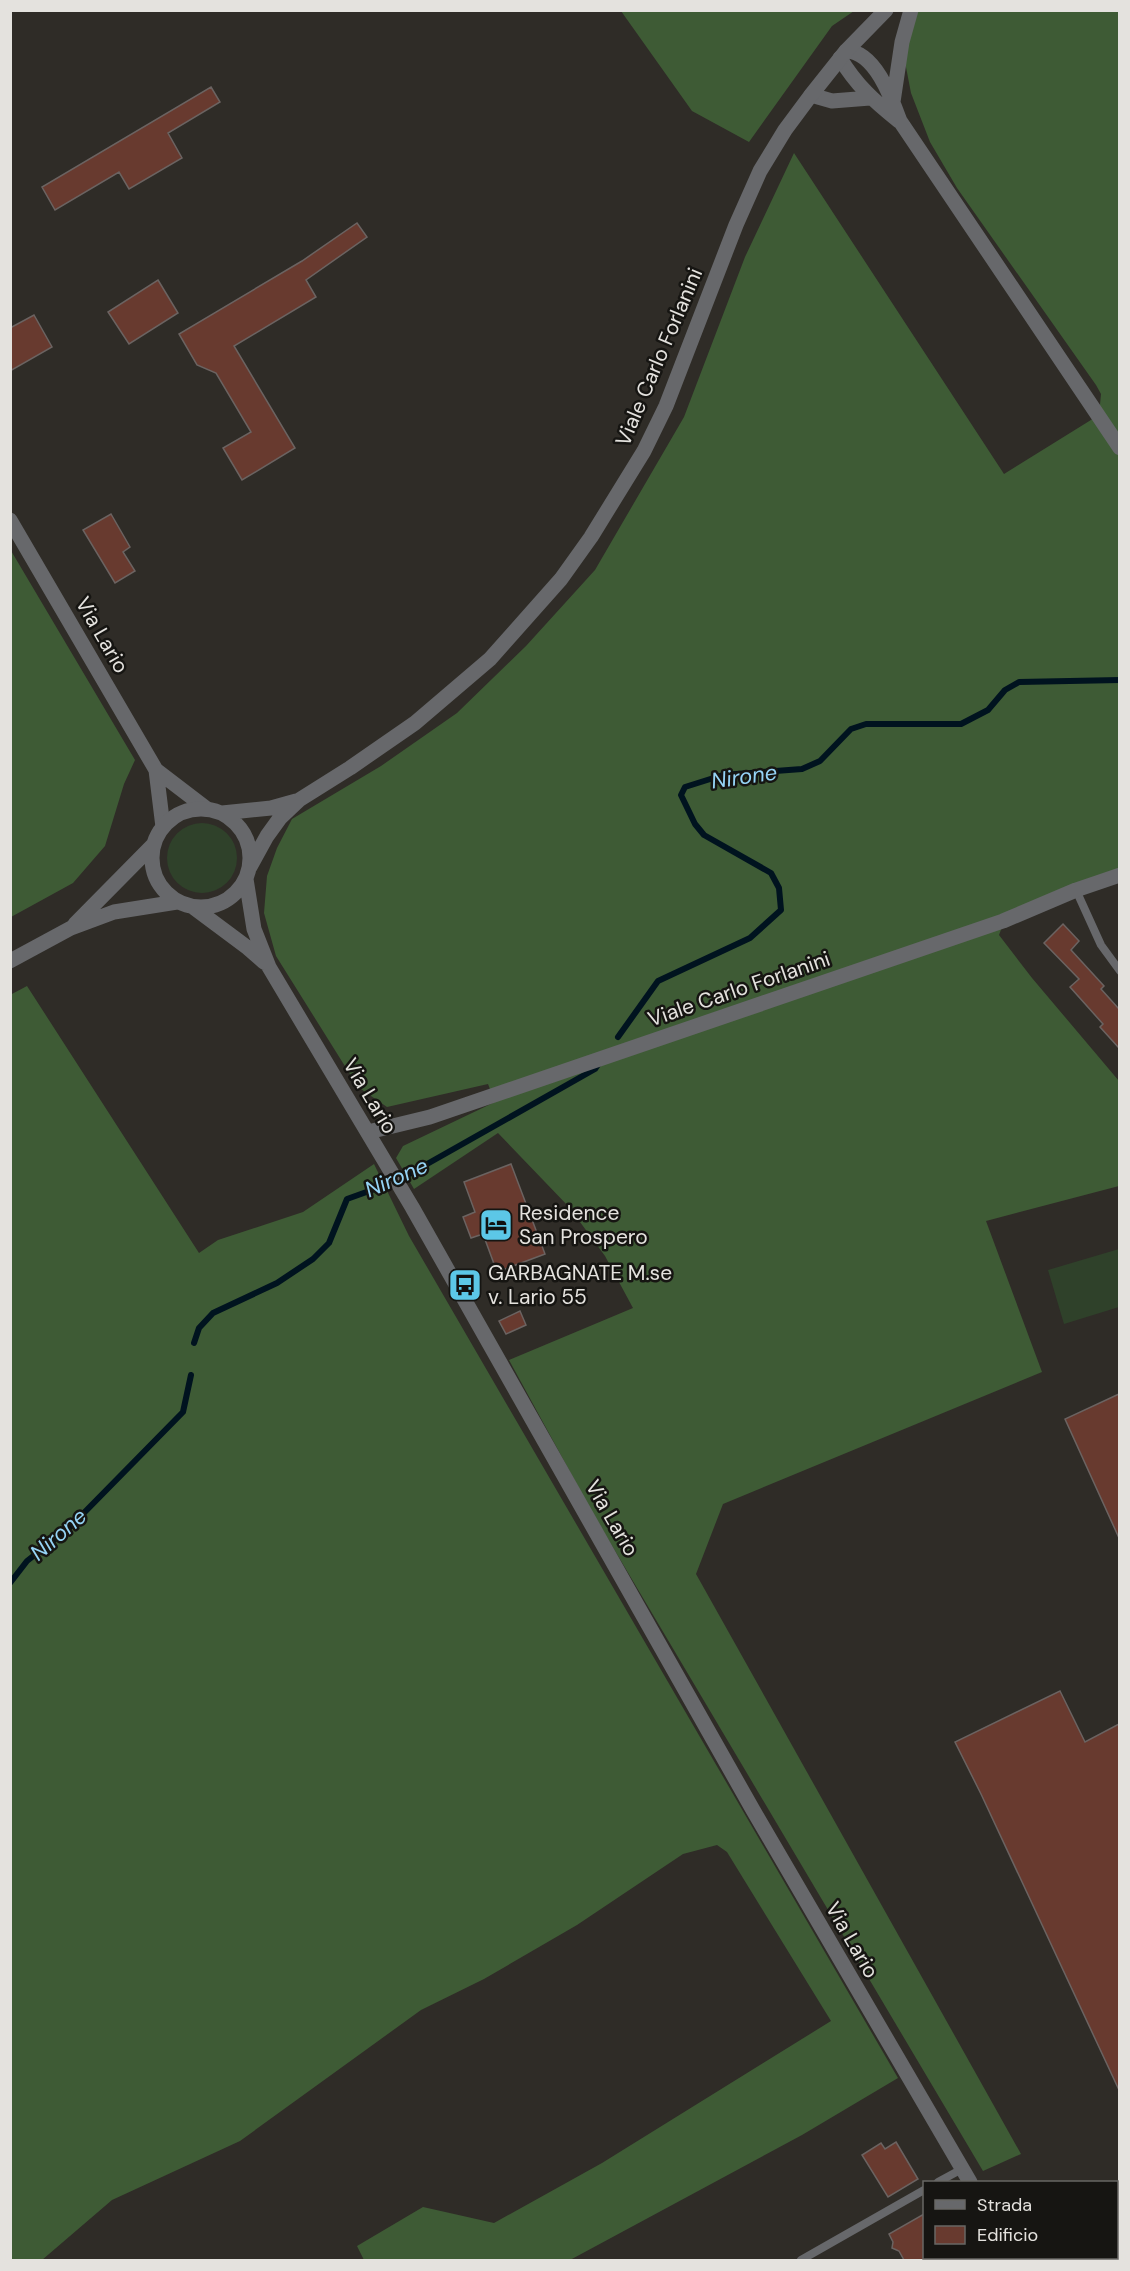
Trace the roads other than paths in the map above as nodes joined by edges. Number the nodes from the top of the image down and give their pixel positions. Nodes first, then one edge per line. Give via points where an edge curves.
1 (886, 10) edge
2 (912, 10) edge
3 (843, 55) junction
4 (811, 95) junction
5 (870, 99) junction
6 (893, 102) junction
7 (900, 121) junction
8 (1119, 448) edge
9 (10, 520) edge
10 (156, 771) junction
11 (299, 800) junction
12 (215, 811) junction
13 (163, 826) junction
14 (153, 845) junction
15 (248, 873) junction
16 (1119, 875) edge
17 (1076, 890) junction
18 (177, 902) junction
19 (193, 907) junction
20 (71, 928) junction
21 (10, 961) edge
22 (269, 966) junction
23 (1119, 971) edge
24 (368, 1132) junction
25 (962, 2169) junction
26 (940, 2181) edge
27 (969, 2181) edge
28 (923, 2191) edge
29 (801, 2260) edge

1 - 3 street, Viale Carlo Forlanini
2 - 6 street via 902,42
3 - 4 street, Viale Carlo Forlanini
3 - 5 street
3 - 6 street via 860,54 871,64
4 - 5 street via 832,101
4 - 11 street, Viale Carlo Forlanini via 760,171 666,406 644,451 561,579 490,659 432,709
5 - 7 street
6 - 7 street
7 - 8 street
9 - 10 street, Via Lario
10 - 12 street, Via Lario
10 - 13 street, Via Lario
11 - 12 street, Viale Carlo Forlanini via 271,808
11 - 15 street, Viale Carlo Forlanini via 267,836
12 - 13 street via 191,810 176,815
12 - 15 street via 235,822 245,835 250,850
13 - 14 street
14 - 18 street via 151,858 158,883
14 - 20 street
15 - 19 street via 230,899 206,908
15 - 22 street, Via Lario via 254,929
16 - 17 street, Viale Carlo Forlanini
17 - 23 lane via 1101,945
17 - 24 street, Viale Carlo Forlanini via 1003,921 430,1118
18 - 19 street
18 - 20 street via 114,912
19 - 22 street, Via Lario
20 - 21 street
22 - 24 street, Via Lario
24 - 25 street, Via Lario
25 - 26 lane
25 - 27 street, Via Lario
28 - 29 lane

